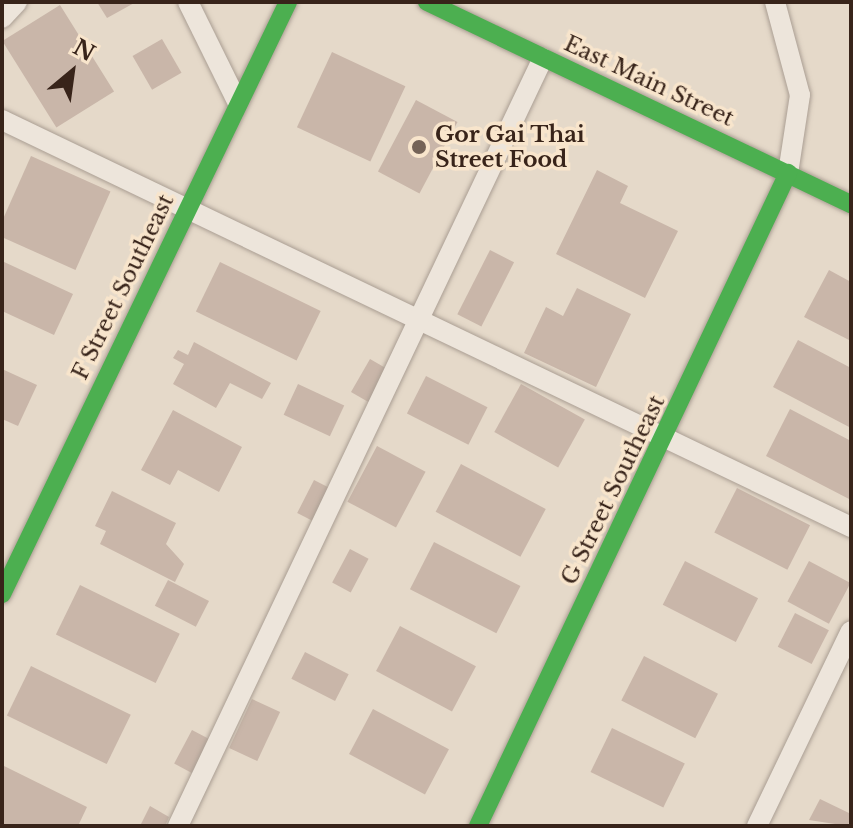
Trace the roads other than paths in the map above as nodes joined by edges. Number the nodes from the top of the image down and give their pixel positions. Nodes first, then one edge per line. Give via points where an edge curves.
1 (17, 2) edge
2 (188, 2) edge
3 (288, 2) edge
4 (427, 2) edge
5 (775, 2) edge
6 (2, 18) edge
7 (543, 58) junction
8 (238, 105) junction
9 (2, 120) edge
10 (788, 173) junction
11 (851, 204) edge
12 (187, 211) junction
13 (418, 322) junction
14 (665, 438) junction
15 (851, 527) edge
16 (2, 594) edge
17 (851, 631) edge
18 (178, 826) edge
19 (478, 826) edge
20 (757, 826) edge

1 - 6 lane
2 - 8 lane
3 - 8 street, F Street Southeast
4 - 7 street, East Main Street
5 - 10 lane via 800,95
7 - 10 street, East Main Street
7 - 13 lane
8 - 12 street, F Street Southeast
9 - 12 lane
10 - 11 street, East Main Street
10 - 14 street, G Street Southeast
12 - 13 lane
12 - 16 street, F Street Southeast
13 - 14 lane
13 - 18 lane
14 - 15 lane
14 - 19 street, G Street Southeast
17 - 20 lane

